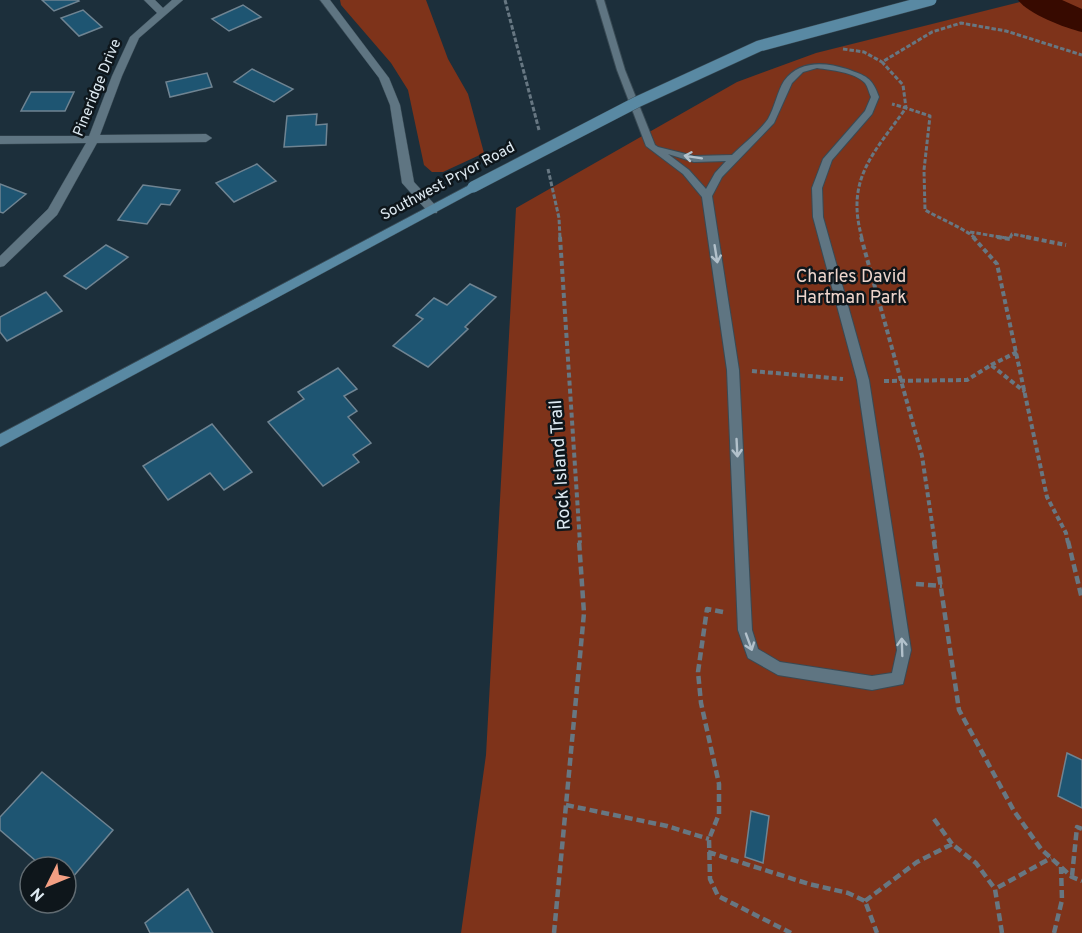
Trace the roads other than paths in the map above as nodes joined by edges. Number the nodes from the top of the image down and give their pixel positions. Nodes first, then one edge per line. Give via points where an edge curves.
1 (148, 0) edge
2 (178, 0) edge
3 (325, 0) edge
4 (600, 0) edge
5 (932, 0) edge
6 (162, 12) junction
7 (206, 138) dead end
8 (0, 140) edge
9 (93, 140) junction
10 (651, 146) junction
11 (735, 158) junction
12 (707, 196) junction
13 (433, 210) junction
14 (0, 263) edge
15 (0, 441) edge

1 - 6 street
2 - 6 street, Pineridge Drive
3 - 13 street via 384,78 395,105 408,183
4 - 10 lane via 621,70
5 - 13 main road, Southwest Pryor Road, bridge via 759,46 637,102
6 - 9 street, Pineridge Drive via 130,46
7 - 9 street
8 - 9 street
9 - 14 street, Pineridge Drive via 52,212
11 -> 10 lane via 694,159
10 - 12 lane via 686,172
11 - 12 lane via 718,175
12 -> 11 lane via 733,370 744,616 753,653 778,668 872,683 898,679 904,650 863,380 818,217 817,188 828,159 869,112 875,97 870,83 835,68 817,66 800,70 788,82 771,122
13 - 15 main road, Southwest Pryor Road

